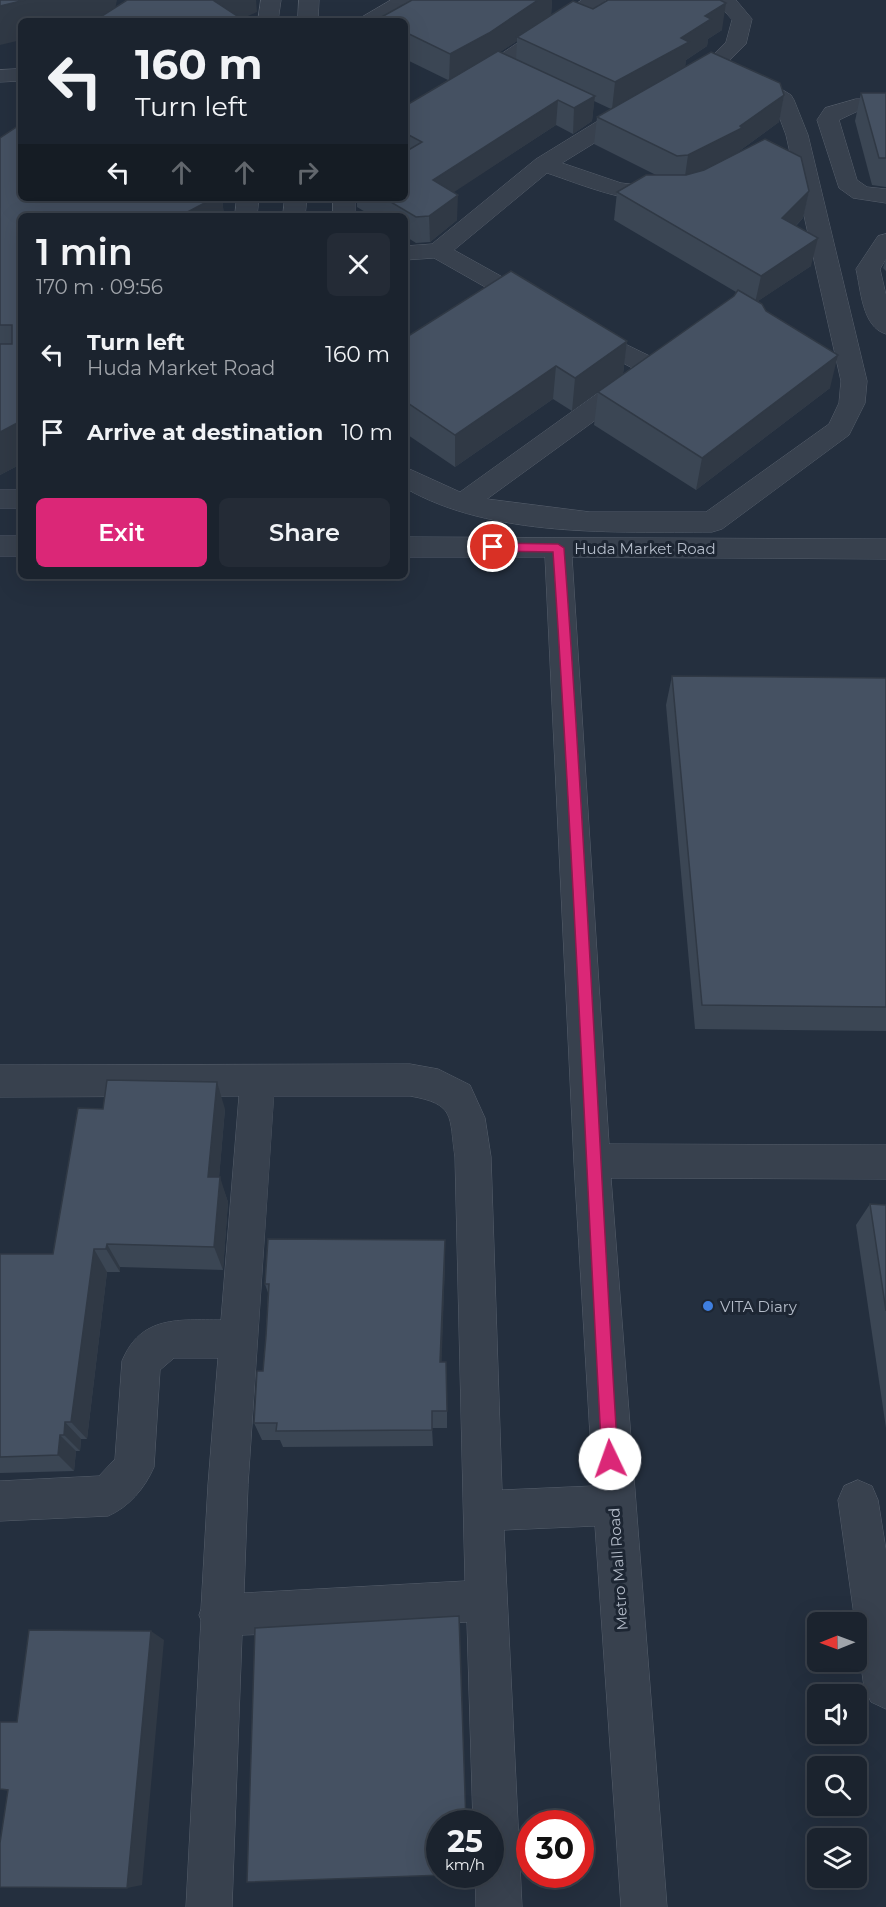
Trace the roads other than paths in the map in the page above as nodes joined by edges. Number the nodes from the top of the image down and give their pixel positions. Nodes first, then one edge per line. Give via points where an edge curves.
1 (271, 0) edge
2 (309, 0) edge
3 (406, 0) edge
4 (596, 0) edge
5 (725, 0) edge
6 (268, 18) edge
7 (308, 18) edge
8 (374, 18) edge
9 (496, 66) junction
10 (18, 75) edge
11 (517, 75) edge
12 (0, 76) edge
13 (654, 97) edge
14 (886, 105) edge
15 (591, 110) edge
16 (408, 115) edge
17 (613, 120) junction
18 (797, 135) junction
19 (776, 146) edge
20 (544, 164) junction
21 (691, 191) edge
22 (886, 196) edge
23 (886, 241) edge
24 (438, 251) junction
25 (408, 253) edge
26 (886, 326) edge
27 (825, 372) edge
28 (854, 389) junction
29 (408, 478) edge
30 (0, 499) edge
31 (18, 499) edge
32 (463, 503) junction
33 (0, 546) edge
34 (18, 546) edge
35 (408, 547) edge
36 (558, 548) junction
37 (886, 549) edge
38 (258, 1080) junction
39 (0, 1081) edge
40 (592, 1161) junction
41 (886, 1162) edge
42 (239, 1339) junction
43 (858, 1500) dead end
44 (0, 1501) edge
45 (613, 1505) junction
46 (483, 1511) junction
47 (487, 1600) junction
48 (220, 1615) junction
49 (886, 1687) edge
50 (209, 1907) edge
51 (499, 1907) edge
52 (644, 1907) edge

1 - 6 street
2 - 7 street
3 - 8 street
4 - 9 street
5 - 18 street via 742,19 736,45 705,69 750,78 783,100
9 - 11 street
9 - 16 street
10 - 12 street
13 - 17 street
14 - 22 street via 856,105 833,113 828,120 847,183 861,193
15 - 17 street
17 - 20 street
18 - 19 street
18 - 28 street
20 - 21 street via 618,190 646,194
20 - 24 street
23 - 26 street via 868,269 879,317
24 - 25 street
24 - 32 street via 563,320 660,361
27 - 28 street
28 - 32 street via 840,429 712,522 590,522
29 - 32 street
30 - 31 street
33 - 34 street
35 - 36 street, Huda Market Road
36 - 37 street, Huda Market Road
36 - 40 street, Metro Mall Road
38 - 39 street
38 - 42 street
38 - 46 street via 411,1080 438,1086 458,1096 467,1118 473,1157
40 - 41 street
40 - 45 street, Metro Mall Road
42 - 44 street via 168,1339 141,1361 134,1467 108,1496
42 - 48 street
43 - 49 street
45 - 46 street
45 - 52 street, Metro Mall Road
46 - 47 street
47 - 48 street
47 - 51 street
48 - 50 street

